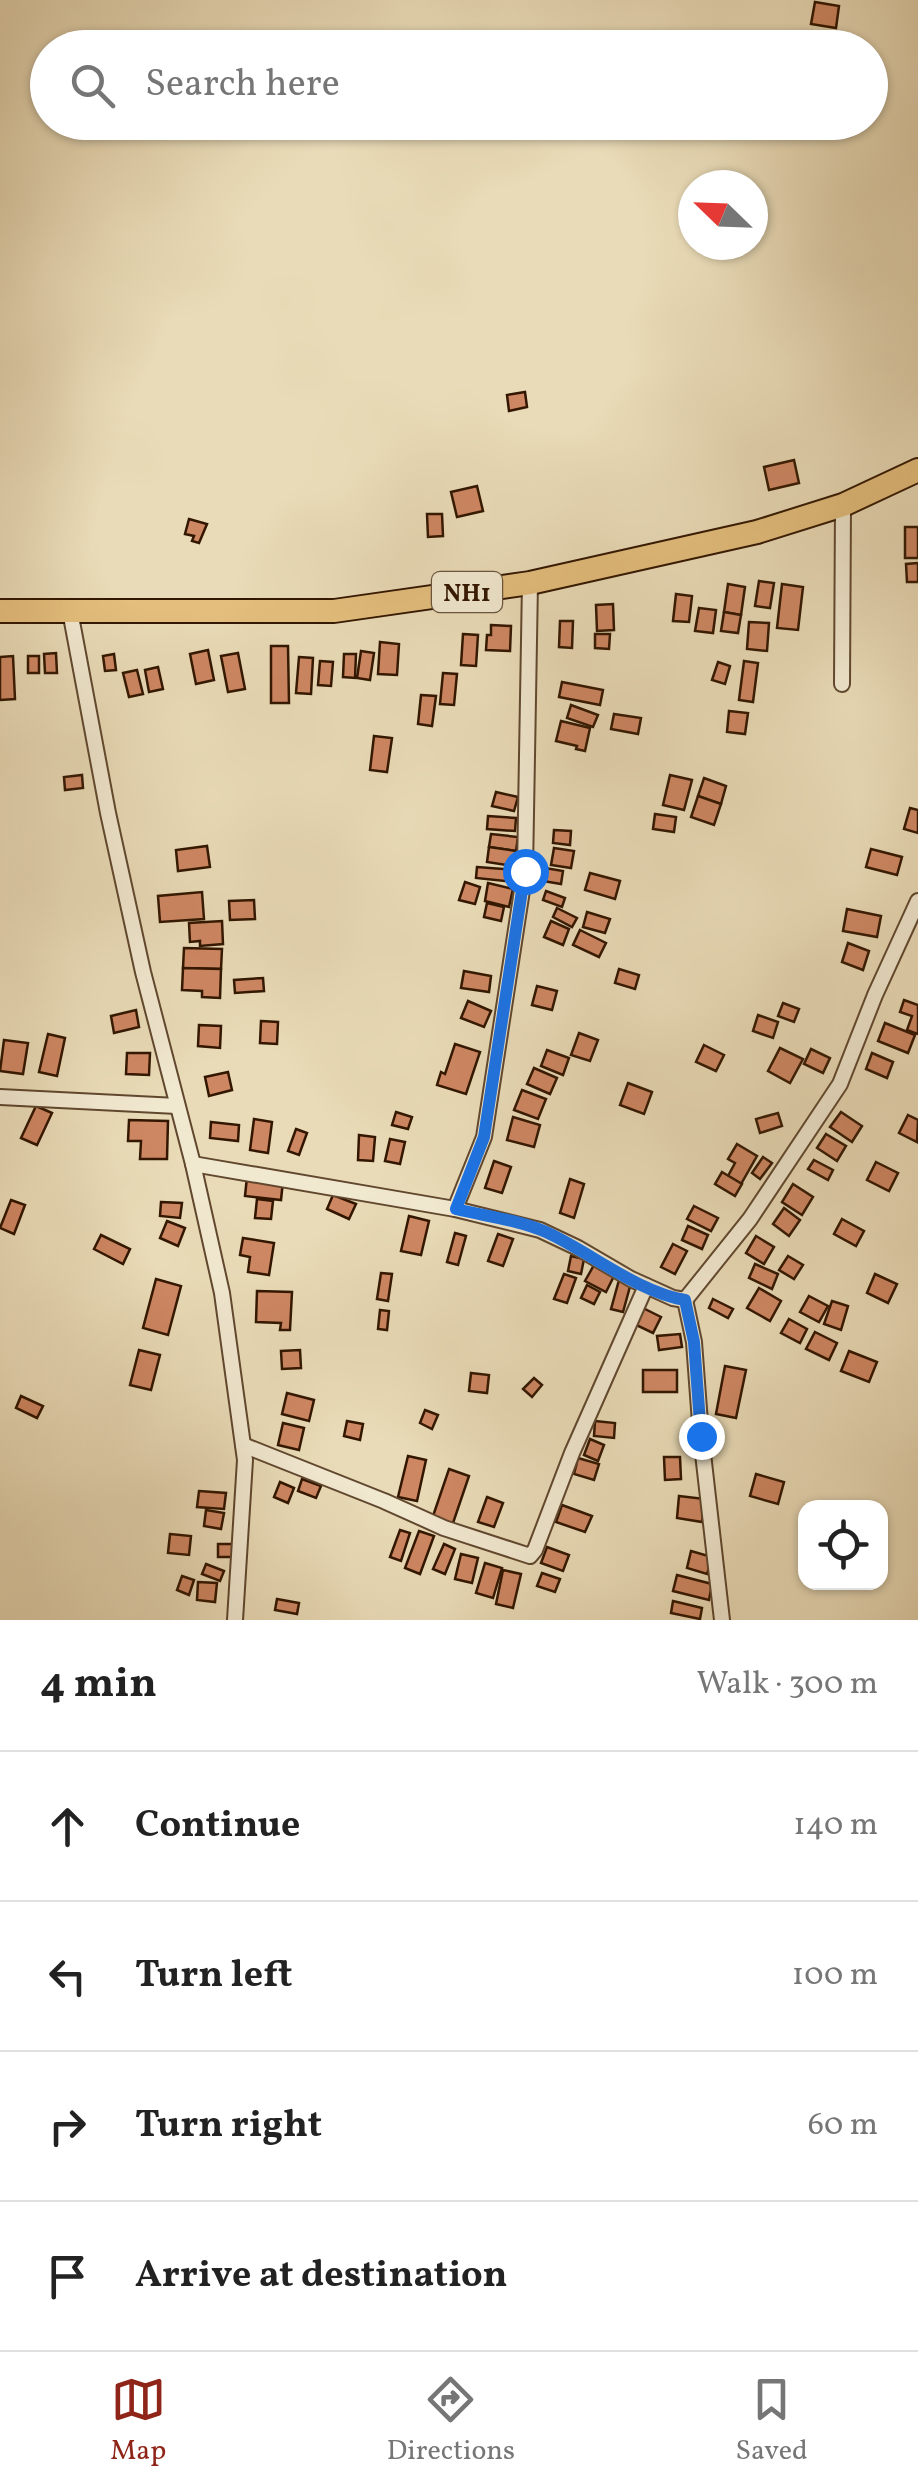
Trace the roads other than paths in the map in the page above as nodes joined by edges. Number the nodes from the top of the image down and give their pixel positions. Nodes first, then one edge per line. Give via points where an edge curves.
1 (918, 470) edge
2 (843, 505) junction
3 (530, 583) junction
4 (70, 611) junction
5 (0, 612) edge
6 (842, 684) dead end
7 (918, 902) edge
8 (0, 1097) edge
9 (177, 1106) junction
10 (193, 1164) junction
11 (456, 1209) junction
12 (646, 1286) junction
13 (685, 1300) junction
14 (243, 1445) junction
15 (235, 1620) edge
16 (722, 1620) edge

1 - 2 highway, NH1
2 - 3 highway, NH1 via 757,532
2 - 6 street
3 - 4 highway, NH1 via 334,610
3 - 11 street via 525,871 484,1137
4 - 5 highway, NH1
4 - 9 street via 142,972
7 - 13 street via 840,1084 750,1219
8 - 9 street
9 - 10 street
10 - 11 street
10 - 14 street via 222,1293
11 - 12 street via 540,1230
12 - 13 street
12 - 14 street via 530,1556
13 - 16 street
14 - 15 street

